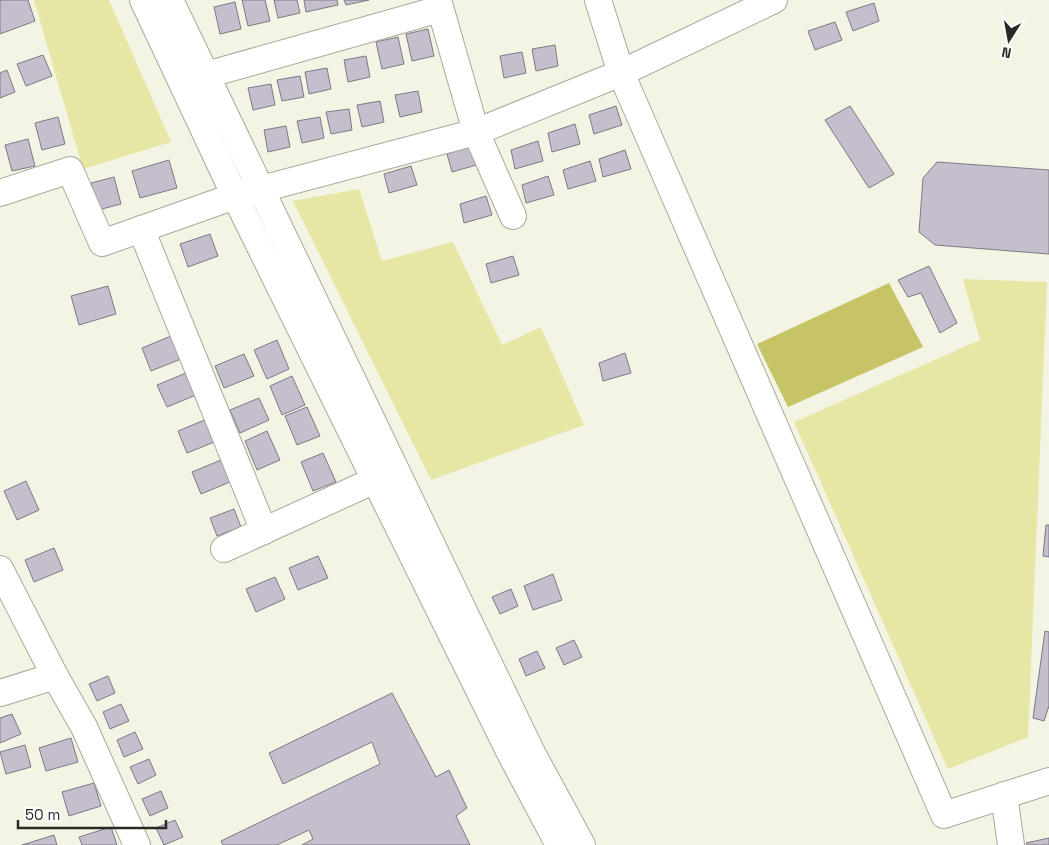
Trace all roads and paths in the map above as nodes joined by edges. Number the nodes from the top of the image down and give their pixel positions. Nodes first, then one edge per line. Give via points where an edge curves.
1 (143, 0) edge
2 (170, 0) edge
3 (598, 0) edge
4 (774, 0) edge
5 (439, 4) edge
6 (621, 73) junction
7 (206, 75) junction
8 (476, 132) junction
9 (261, 189) junction
10 (0, 192) edge
11 (235, 196) junction
12 (514, 216) dead end
13 (141, 229) junction
14 (375, 480) junction
15 (264, 531) junction
16 (224, 550) dead end
17 (0, 569) edge
18 (55, 676) junction
19 (0, 693) edge
20 (1049, 781) edge
21 (1004, 795) junction
22 (1011, 844) edge
23 (137, 845) edge
24 (559, 845) edge
25 (582, 845) edge

1 - 11 street
2 - 7 street
3 - 6 street
4 - 6 street
5 - 7 street
5 - 8 street
6 - 8 street
6 - 21 street via 944,815
7 - 9 street
8 - 9 street
8 - 12 street
9 - 11 street
9 - 25 street via 532,754
10 - 13 street via 70,170 102,243
11 - 13 street
11 - 14 street
13 - 15 street
14 - 15 street
14 - 24 street
15 - 16 street
17 - 18 street
18 - 19 street
18 - 23 street via 84,727
20 - 21 street
21 - 22 street

